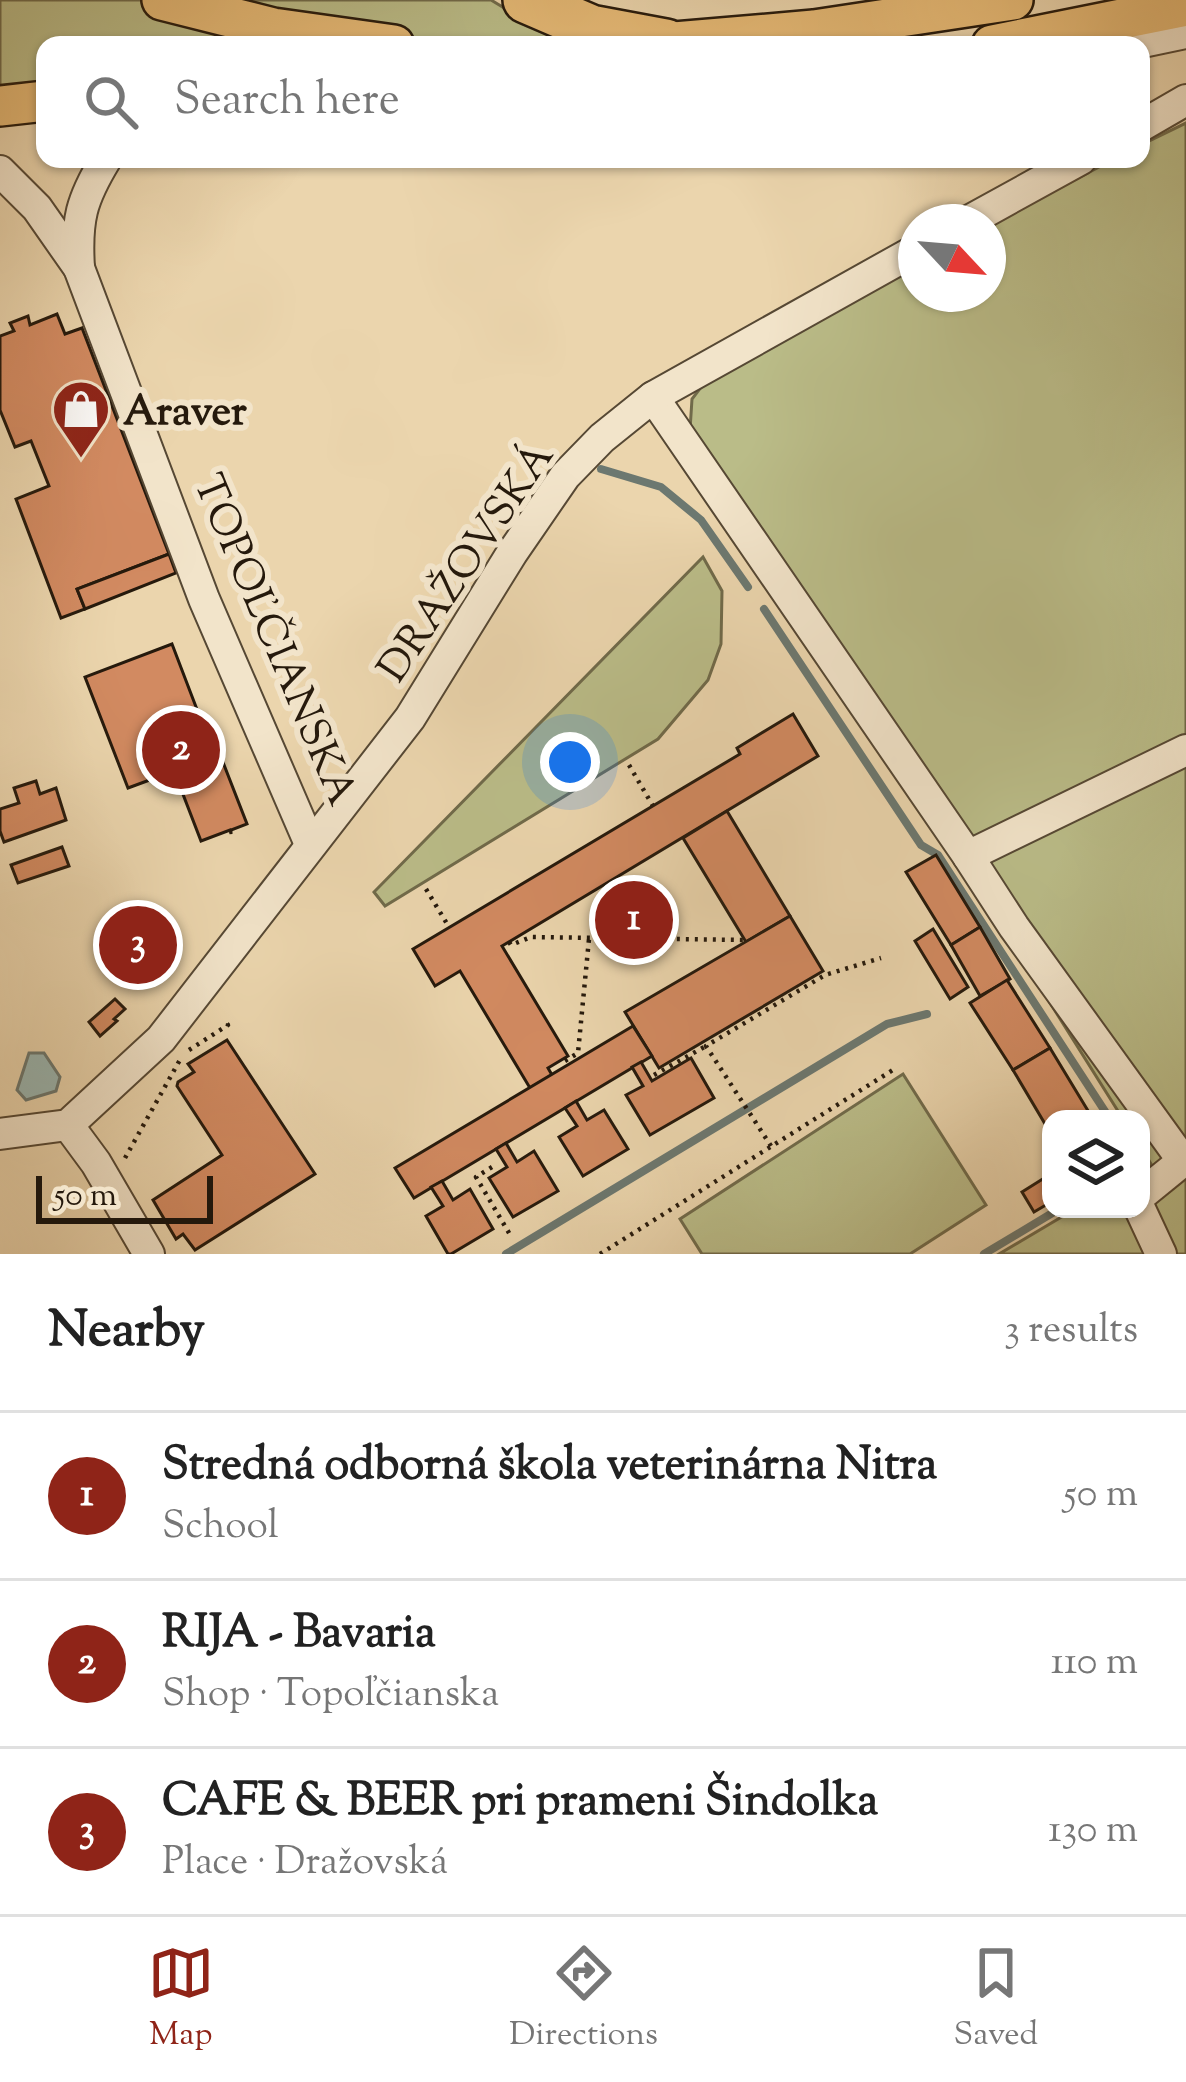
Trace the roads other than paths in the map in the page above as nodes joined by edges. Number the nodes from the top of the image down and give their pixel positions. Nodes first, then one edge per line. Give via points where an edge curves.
1 (162, 0) edge
2 (526, 0) edge
3 (1012, 0) edge
4 (1186, 5) edge
5 (1186, 33) edge
6 (330, 36) edge
7 (620, 36) edge
8 (744, 36) edge
9 (1041, 36) edge
10 (1150, 40) edge
11 (1186, 100) edge
12 (36, 101) edge
13 (0, 106) edge
14 (1150, 121) edge
15 (101, 168) edge
16 (1065, 168) edge
17 (0, 171) edge
18 (1000, 204) edge
19 (898, 260) edge
20 (79, 268) junction
21 (653, 397) junction
22 (1186, 751) edge
23 (310, 844) junction
24 (968, 856) junction
25 (68, 1125) junction
26 (0, 1135) edge
27 (1185, 1160) edge
28 (1150, 1188) edge
29 (1144, 1218) edge
30 (149, 1254) edge
31 (1161, 1254) edge

1 - 6 main road
2 - 7 highway
3 - 8 main road
4 - 9 main road
5 - 10 street
11 - 14 street
12 - 13 main road
15 - 20 street via 77,232
16 - 18 street
17 - 20 street
19 - 21 street, DRAŽOVSKÁ
20 - 23 street, TOPOĽČIANSKA via 204,598
21 - 23 street, DRAŽOVSKÁ via 565,476 410,718
21 - 24 street
22 - 24 street
23 - 25 street, DRAŽOVSKÁ via 161,1039
24 - 27 street
25 - 26 street
25 - 30 street
27 - 28 street
29 - 31 street

